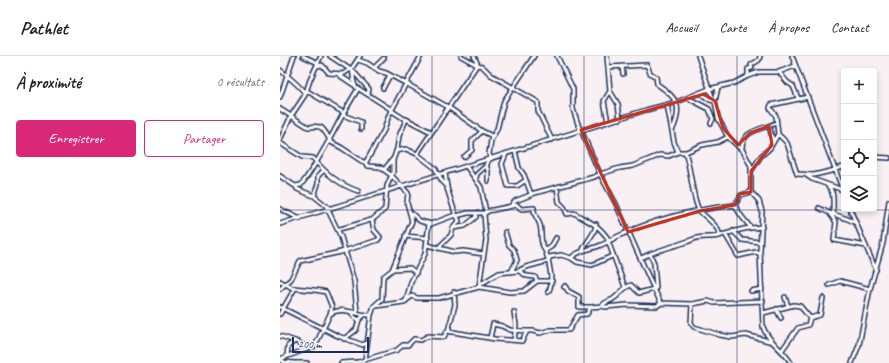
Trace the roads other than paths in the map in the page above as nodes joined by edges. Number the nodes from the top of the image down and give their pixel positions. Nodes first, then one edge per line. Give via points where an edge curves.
1 (290, 56) edge
2 (303, 56) edge
3 (321, 56) edge
4 (330, 56) edge
5 (360, 56) edge
6 (420, 56) edge
7 (461, 56) edge
8 (473, 56) edge
9 (534, 56) edge
10 (557, 56) edge
11 (607, 56) edge
12 (698, 56) edge
13 (760, 56) edge
14 (792, 56) edge
15 (294, 58) edge
16 (384, 58) dead end
17 (358, 60) junction
18 (470, 60) junction
19 (318, 65) junction
20 (478, 65) junction
21 (622, 66) junction
22 (795, 66) junction
23 (608, 67) junction
24 (374, 68) junction
25 (280, 70) edge
26 (352, 70) junction
27 (779, 72) junction
28 (287, 74) junction
29 (623, 74) dead end
30 (338, 75) junction
31 (390, 75) junction
32 (748, 76) junction
33 (407, 84) junction
34 (354, 85) junction
35 (513, 87) junction
36 (718, 87) junction
37 (383, 88) dead end
38 (358, 89) junction
39 (709, 89) junction
40 (307, 91) junction
41 (610, 92) junction
42 (700, 93) junction
43 (368, 94) junction
44 (305, 95) junction
45 (280, 97) edge
46 (808, 97) junction
47 (688, 98) junction
48 (798, 98) junction
49 (714, 100) junction
50 (677, 102) junction
51 (667, 105) junction
52 (448, 107) junction
53 (280, 109) edge
54 (391, 111) junction
55 (452, 111) junction
56 (444, 113) junction
57 (343, 114) junction
58 (292, 116) junction
59 (620, 118) junction
60 (406, 119) junction
61 (608, 122) junction
62 (776, 123) junction
63 (711, 124) dead end
64 (769, 126) junction
65 (362, 129) dead end
66 (581, 130) junction
67 (431, 131) junction
68 (482, 131) junction
69 (672, 131) junction
70 (778, 134) junction
71 (492, 136) junction
72 (728, 137) junction
73 (280, 140) edge
74 (330, 140) junction
75 (552, 140) junction
76 (773, 141) junction
77 (280, 143) edge
78 (396, 151) junction
79 (515, 151) junction
80 (742, 151) junction
81 (678, 152) junction
82 (685, 152) junction
83 (418, 154) junction
84 (506, 154) junction
85 (464, 157) dead end
86 (877, 157) edge
87 (393, 159) junction
88 (489, 159) junction
89 (888, 159) edge
90 (484, 161) junction
91 (364, 162) junction
92 (317, 163) junction
93 (487, 165) junction
94 (466, 166) junction
95 (323, 168) junction
96 (841, 168) edge
97 (384, 170) junction
98 (835, 170) junction
99 (751, 171) junction
100 (445, 172) junction
101 (439, 174) junction
102 (600, 174) junction
103 (391, 175) junction
104 (806, 175) junction
105 (280, 176) edge
106 (476, 178) junction
107 (526, 180) junction
108 (488, 181) dead end
109 (824, 183) junction
110 (296, 186) junction
111 (402, 186) junction
112 (447, 186) junction
113 (841, 186) edge
114 (557, 187) junction
115 (387, 190) junction
116 (841, 190) edge
117 (358, 191) dead end
118 (751, 192) junction
119 (533, 194) junction
120 (314, 196) junction
121 (889, 201) edge
122 (735, 205) junction
123 (511, 206) junction
124 (328, 208) junction
125 (819, 208) dead end
126 (280, 209) edge
127 (700, 210) junction
128 (410, 212) junction
129 (486, 212) junction
130 (851, 212) edge
131 (476, 213) junction
132 (832, 214) junction
133 (456, 215) junction
134 (300, 219) junction
135 (372, 220) junction
136 (459, 222) junction
137 (596, 223) junction
138 (856, 223) junction
139 (280, 224) edge
140 (429, 224) junction
141 (462, 227) junction
142 (453, 228) junction
143 (751, 228) junction
144 (762, 228) junction
145 (338, 229) junction
146 (733, 231) junction
147 (506, 232) dead end
148 (628, 232) junction
149 (722, 235) junction
150 (405, 236) junction
151 (428, 238) junction
152 (556, 238) dead end
153 (609, 240) junction
154 (444, 241) junction
155 (760, 242) junction
156 (427, 245) junction
157 (866, 246) junction
158 (438, 248) junction
159 (445, 249) junction
160 (345, 250) junction
161 (546, 250) junction
162 (583, 250) junction
163 (484, 254) junction
164 (650, 254) junction
165 (760, 254) junction
166 (549, 256) junction
167 (612, 256) junction
168 (572, 258) junction
169 (641, 258) junction
170 (548, 261) junction
171 (393, 268) junction
172 (876, 270) junction
173 (519, 271) junction
174 (511, 272) junction
175 (416, 274) junction
176 (550, 280) junction
177 (280, 281) edge
178 (537, 281) junction
179 (285, 284) junction
180 (829, 285) dead end
181 (479, 286) junction
182 (564, 287) dead end
183 (625, 287) junction
184 (654, 288) junction
185 (280, 289) edge
186 (294, 289) junction
187 (762, 289) junction
188 (870, 289) junction
189 (751, 291) dead end
190 (548, 292) dead end
191 (454, 294) junction
192 (785, 297) dead end
193 (823, 298) dead end
194 (406, 301) junction
195 (763, 301) junction
196 (662, 304) junction
197 (692, 304) junction
198 (374, 306) junction
199 (602, 306) junction
200 (788, 306) junction
201 (591, 307) junction
202 (282, 308) edge
203 (776, 309) junction
204 (351, 312) junction
205 (357, 312) junction
206 (514, 312) dead end
207 (763, 313) junction
208 (280, 314) edge
209 (330, 314) junction
210 (364, 315) junction
211 (371, 315) junction
212 (781, 318) dead end
213 (810, 318) junction
214 (360, 320) junction
215 (324, 329) junction
216 (448, 331) junction
217 (515, 331) junction
218 (527, 331) junction
219 (280, 336) edge
220 (490, 338) junction
221 (344, 339) junction
222 (514, 340) junction
223 (295, 341) junction
224 (773, 342) junction
225 (365, 345) junction
226 (309, 348) junction
227 (782, 350) junction
228 (287, 356) junction
229 (280, 359) edge
230 (365, 360) junction
231 (294, 363) edge
232 (307, 363) edge
233 (341, 363) edge
234 (792, 363) edge
235 (852, 363) edge

1 - 15 street
2 - 19 street
3 - 19 street
4 - 26 street
5 - 17 street
6 - 33 street
7 - 18 street
8 - 18 street
8 - 20 street
9 - 35 street
10 - 66 street via 573,89 572,109
11 - 23 street
12 - 39 street
13 - 32 street via 759,60 751,65 752,68 748,69
14 - 22 street
15 - 28 street
16 - 24 street
17 - 24 street
17 - 26 street
18 - 20 street
19 - 30 street
19 - 40 street via 310,78
20 - 35 street
20 - 52 street
21 - 23 street
21 - 29 street
21 - 50 street via 647,65 658,84 671,93
22 - 27 street
22 - 46 street
23 - 41 street
24 - 31 street
25 - 28 street
26 - 30 street
26 - 34 street
26 - 43 street via 369,90
27 - 32 street via 759,72
27 - 48 street via 793,86
28 - 44 street
28 - 45 street
30 - 34 street
31 - 33 street
31 - 37 street
32 - 36 street
33 - 52 street
33 - 54 street
34 - 38 street
35 - 71 street via 504,101 497,129
35 - 75 street via 538,102 538,111
36 - 39 street
36 - 49 street
38 - 43 street
38 - 57 street
39 - 42 street
39 - 49 street
40 - 44 street
40 - 57 street
41 - 59 street via 618,104
41 - 61 street via 604,101
42 - 47 street
42 - 49 street
43 - 54 street
44 - 58 street
46 - 48 street
46 - 98 street
47 - 50 street
47 - 63 street via 709,108 714,119
48 - 62 street via 771,105
49 - 72 street via 718,118
50 - 51 street
50 - 69 street via 678,111
51 - 59 street
51 - 69 street
52 - 55 street
52 - 56 street
53 - 58 street
54 - 60 street
54 - 91 street via 384,130
55 - 56 street
55 - 68 street
56 - 67 street
57 - 65 street via 361,122
57 - 74 street
58 - 73 street
58 - 74 street via 308,126 322,127
59 - 61 street
60 - 67 street
60 - 78 street
61 - 66 street
62 - 64 street
62 - 70 street
64 - 76 street
64 - 80 street via 747,134 742,142
66 - 75 street
66 - 102 street
67 - 83 street
68 - 71 street
68 - 85 street via 472,141 472,150
69 - 81 street
70 - 76 street
70 - 104 street via 787,143 796,173
71 - 88 street
72 - 80 street
72 - 82 street
74 - 91 street
74 - 92 street
75 - 79 street
76 - 99 street
77 - 92 street via 302,157 312,158
78 - 83 street via 404,149
78 - 87 street
79 - 84 street
79 - 107 street via 519,168
80 - 99 street via 751,166
81 - 82 street
81 - 102 street
82 - 127 street
83 - 101 street
84 - 88 street
84 - 107 street via 502,164 508,186 517,186
86 - 89 street
87 - 97 street
87 - 103 street
88 - 90 street
88 - 93 street
90 - 93 street
90 - 94 street
91 - 97 street via 368,166
92 - 95 street
92 - 110 street via 301,185
93 - 106 street
93 - 108 street
94 - 100 street
94 - 106 street
95 - 117 street via 327,175
95 - 120 street
96 - 98 street
97 - 103 street
98 - 104 street
98 - 113 street
99 - 118 street
100 - 101 street
100 - 112 street
101 - 111 street
101 - 112 street
102 - 114 street
102 - 148 street
103 - 111 street
103 - 115 street
104 - 109 street
105 - 110 street
106 - 129 street via 482,188
107 - 119 street
109 - 116 street
109 - 132 street via 832,191
110 - 120 street via 297,189
111 - 115 street
111 - 128 street via 408,193 407,203
112 - 133 street
114 - 119 street
114 - 137 street via 559,202 567,214 574,213 587,222
115 - 124 street
115 - 135 street via 385,209
118 - 122 street via 741,195
118 - 144 street via 762,208
119 - 123 street via 515,201
120 - 124 street via 323,201
121 - 172 street
122 - 127 street
122 - 143 street
123 - 129 street
123 - 161 street via 517,205 521,209 534,208 535,217 542,231 542,245
124 - 134 street
124 - 145 street
125 - 132 street
126 - 134 street
127 - 148 street
127 - 149 street
128 - 140 street via 420,221
128 - 150 street via 412,221
129 - 131 street
129 - 163 street
130 - 138 street
131 - 133 street
131 - 141 street via 476,216
132 - 138 street
132 - 157 street via 836,224 834,240
133 - 136 street
133 - 140 street
134 - 139 street
135 - 145 street
135 - 160 street via 374,230 380,237 378,241
136 - 141 street
136 - 142 street
137 - 153 street
137 - 162 street via 594,232
138 - 157 street
140 - 151 street
141 - 142 street
142 - 154 street via 451,235
143 - 144 street
143 - 146 street
144 - 155 street
145 - 160 street
146 - 149 street
146 - 155 street via 740,240
147 - 174 street via 517,260
148 - 153 street
148 - 169 street
149 - 164 street via 695,238 690,242
149 - 165 street via 738,256 756,252
150 - 151 street
150 - 171 street
151 - 156 street
152 - 161 street
153 - 162 street via 599,246
153 - 167 street
154 - 158 street
154 - 159 street
155 - 165 street
156 - 158 street
156 - 175 street
157 - 172 street
158 - 159 street
159 - 163 street
160 - 179 street via 300,261 295,274
160 - 205 street via 354,281
161 - 166 street
162 - 168 street
163 - 181 street
164 - 169 street
164 - 184 street via 656,273
165 - 187 street
166 - 168 street
166 - 170 street
167 - 168 street via 592,265 577,262
167 - 183 street
169 - 184 street
170 - 173 street
170 - 176 street
171 - 175 street via 410,268
171 - 198 street via 383,277 382,299
172 - 188 street
173 - 174 street
173 - 178 street via 535,277
174 - 181 street via 499,273
175 - 194 street
176 - 178 street
176 - 190 street
177 - 179 street
178 - 181 street via 524,291 510,292
179 - 185 street
179 - 186 street
180 - 188 street via 840,281
181 - 191 street
182 - 201 street via 579,297 579,307
183 - 184 street via 632,285 639,292
183 - 199 street via 615,298 606,301
184 - 196 street
186 - 202 street
186 - 209 street via 326,292 332,307
187 - 189 street
187 - 195 street
188 - 235 street via 859,345
191 - 194 street via 428,298 412,296
191 - 216 street via 454,312
192 - 200 street
193 - 213 street via 820,315
194 - 198 street
195 - 197 street via 708,301
195 - 207 street
196 - 197 street
196 - 199 street
197 - 224 street via 691,323 694,327 731,337 746,335
198 - 211 street
199 - 201 street
200 - 203 street
200 - 213 street via 798,305
201 - 218 street via 587,314 576,316 569,330 540,333
202 - 208 street
202 - 215 street
203 - 207 street
203 - 212 street
204 - 205 street
204 - 209 street via 337,311
204 - 214 street
205 - 210 street
206 - 217 street
207 - 224 street via 764,331
209 - 215 street
210 - 211 street
210 - 214 street
211 - 225 street
213 - 227 street via 808,325 798,328
214 - 221 street via 356,330
215 - 221 street
215 - 226 street via 316,346
216 - 220 street
216 - 230 street via 444,337 428,336 421,340 414,339 398,350
217 - 218 street
217 - 220 street via 493,324
217 - 222 street
218 - 222 street via 523,341
219 - 223 street
220 - 222 street
221 - 225 street
223 - 226 street
223 - 228 street via 288,346
224 - 227 street
225 - 230 street
226 - 228 street
227 - 234 street
228 - 229 street
229 - 231 street
230 - 233 street
231 - 232 street

